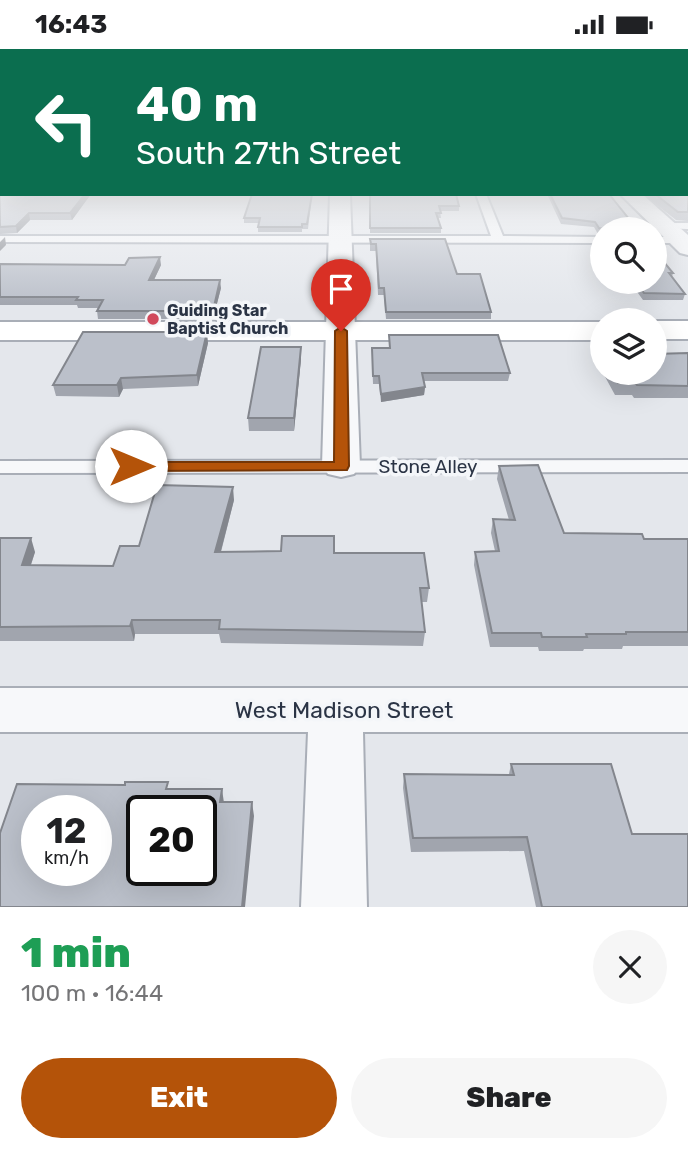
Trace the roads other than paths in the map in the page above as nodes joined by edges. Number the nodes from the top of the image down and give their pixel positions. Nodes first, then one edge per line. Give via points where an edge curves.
1 (340, 226) edge
2 (494, 226) edge
3 (0, 239) edge
4 (340, 239) junction
5 (499, 239) junction
6 (590, 240) edge
7 (667, 330) edge
8 (688, 330) edge
9 (0, 331) edge
10 (341, 331) junction
11 (590, 331) edge
12 (341, 466) junction
13 (688, 466) edge
14 (0, 467) edge
15 (0, 710) edge
16 (337, 710) junction
17 (688, 710) edge
18 (334, 907) edge

1 - 4 street
2 - 5 lane
3 - 4 lane
4 - 5 lane
4 - 10 street
5 - 6 lane
7 - 8 main road
9 - 10 main road
10 - 11 main road
10 - 12 street
12 - 13 lane, Stone Alley
12 - 14 lane, Stone Alley
15 - 16 street, West Madison Street
16 - 17 street, West Madison Street
16 - 18 street

